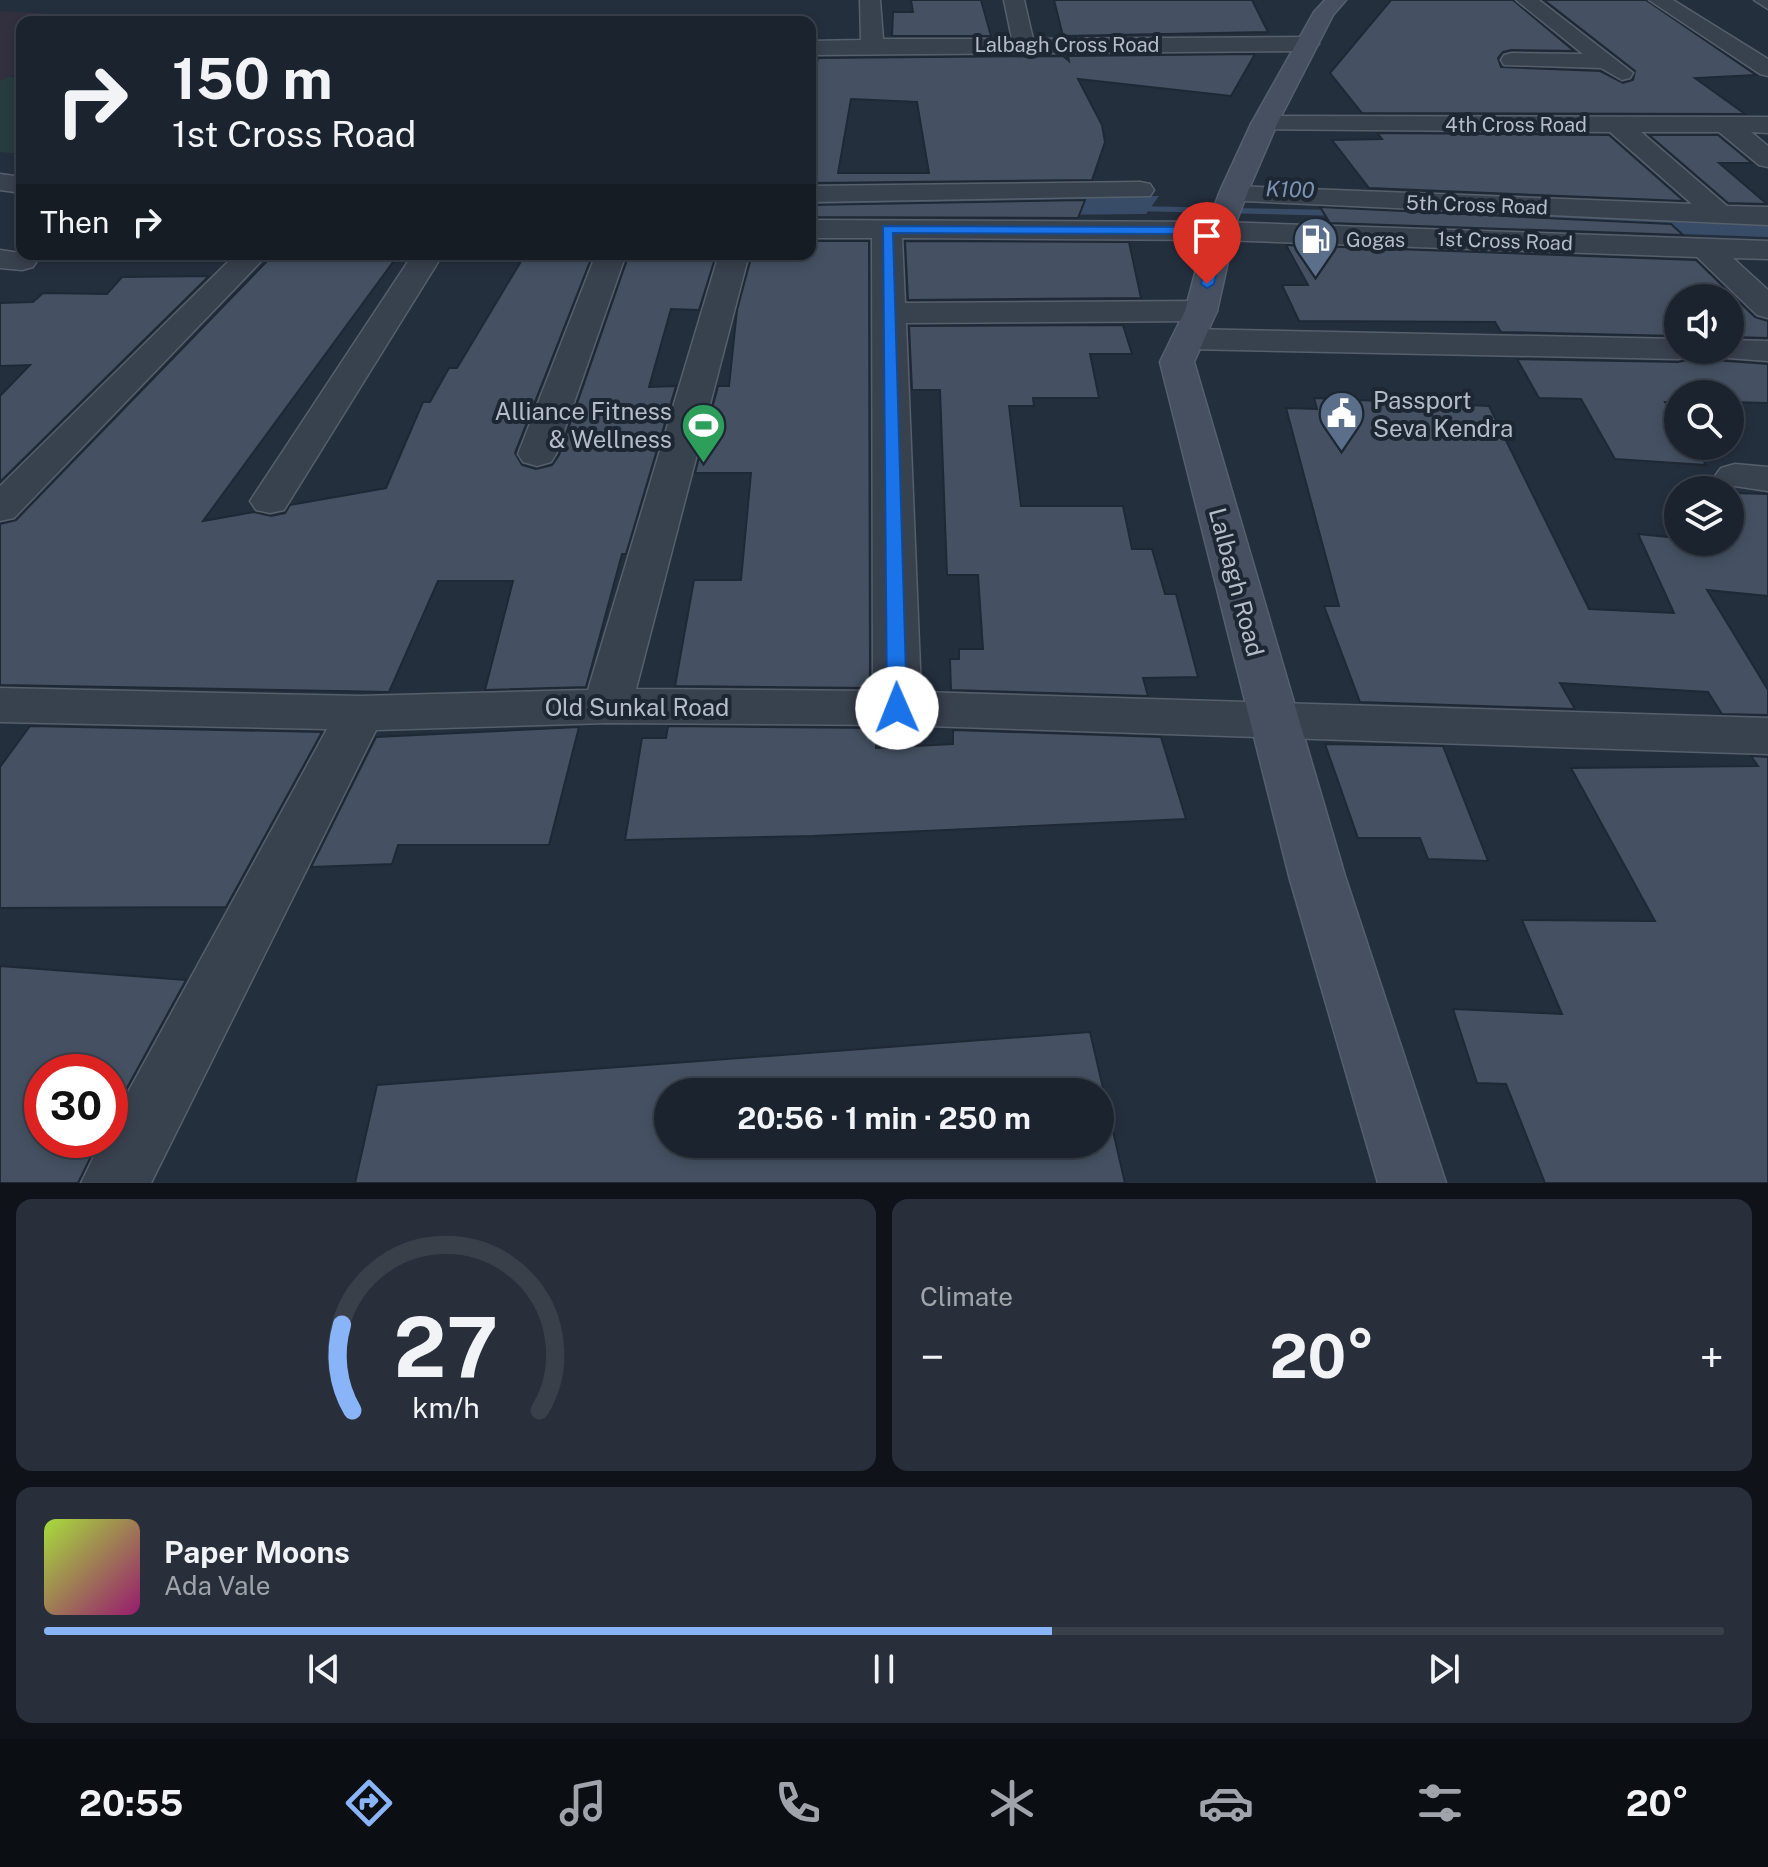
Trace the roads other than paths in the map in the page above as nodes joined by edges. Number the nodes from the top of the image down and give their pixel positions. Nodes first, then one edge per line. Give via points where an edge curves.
1 (870, 0) edge
2 (1014, 0) edge
3 (1336, 0) edge
4 (1526, 0) edge
5 (1659, 0) edge
6 (1308, 44) junction
7 (1024, 45) junction
8 (872, 46) junction
9 (816, 48) edge
10 (1512, 60) dead end
11 (1768, 69) edge
12 (1264, 124) junction
13 (1724, 124) junction
14 (1617, 125) junction
15 (1768, 125) edge
16 (1768, 159) edge
17 (1140, 190) dead end
18 (816, 194) edge
19 (1226, 214) junction
20 (1721, 215) junction
21 (1768, 216) edge
22 (816, 229) edge
23 (887, 229) junction
24 (1704, 247) junction
25 (1768, 250) edge
26 (247, 260) edge
27 (424, 260) edge
28 (609, 260) edge
29 (732, 260) edge
30 (1768, 308) edge
31 (889, 313) junction
32 (1194, 325) junction
33 (1664, 348) edge
34 (1744, 350) edge
35 (1768, 351) edge
36 (537, 454) dead end
37 (270, 501) dead end
38 (0, 509) edge
39 (0, 705) edge
40 (607, 706) junction
41 (897, 708) junction
42 (360, 713) junction
43 (1275, 718) junction
44 (1768, 736) edge
45 (115, 1183) edge
46 (1412, 1183) edge

1 - 8 street
2 - 7 street
3 - 6 main road, Lalbagh Road
4 - 10 street via 1614,67
5 - 11 street
6 - 7 street, Lalbagh Cross Road
6 - 12 main road, Lalbagh Road
7 - 8 street, Lalbagh Cross Road
8 - 9 street, Lalbagh Cross Road
12 - 14 street, 4th Cross Road
12 - 19 main road, Lalbagh Road
13 - 14 street, 4th Cross Road
13 - 15 street, 4th Cross Road
13 - 16 street
14 - 20 street
17 - 18 street
19 - 20 street, 5th Cross Road
19 - 23 street, 1st Cross Road
19 - 24 street, 1st Cross Road
19 - 32 main road, Lalbagh Road
20 - 21 street, 5th Cross Road
22 - 23 street, 1st Cross Road
23 - 31 street
24 - 25 street, 1st Cross Road
24 - 30 street
26 - 38 street
27 - 37 street
28 - 36 street
29 - 40 street
31 - 32 street
31 - 41 street
32 - 33 street
32 - 43 main road, Lalbagh Road via 1177,362
34 - 35 street
39 - 42 street, Old Sunkal Road
40 - 41 street, Old Sunkal Road
40 - 42 street, Old Sunkal Road
41 - 43 street, Old Sunkal Road
42 - 45 street
43 - 44 street, Old Sunkal Road
43 - 46 main road, Lalbagh Road via 1317,876

